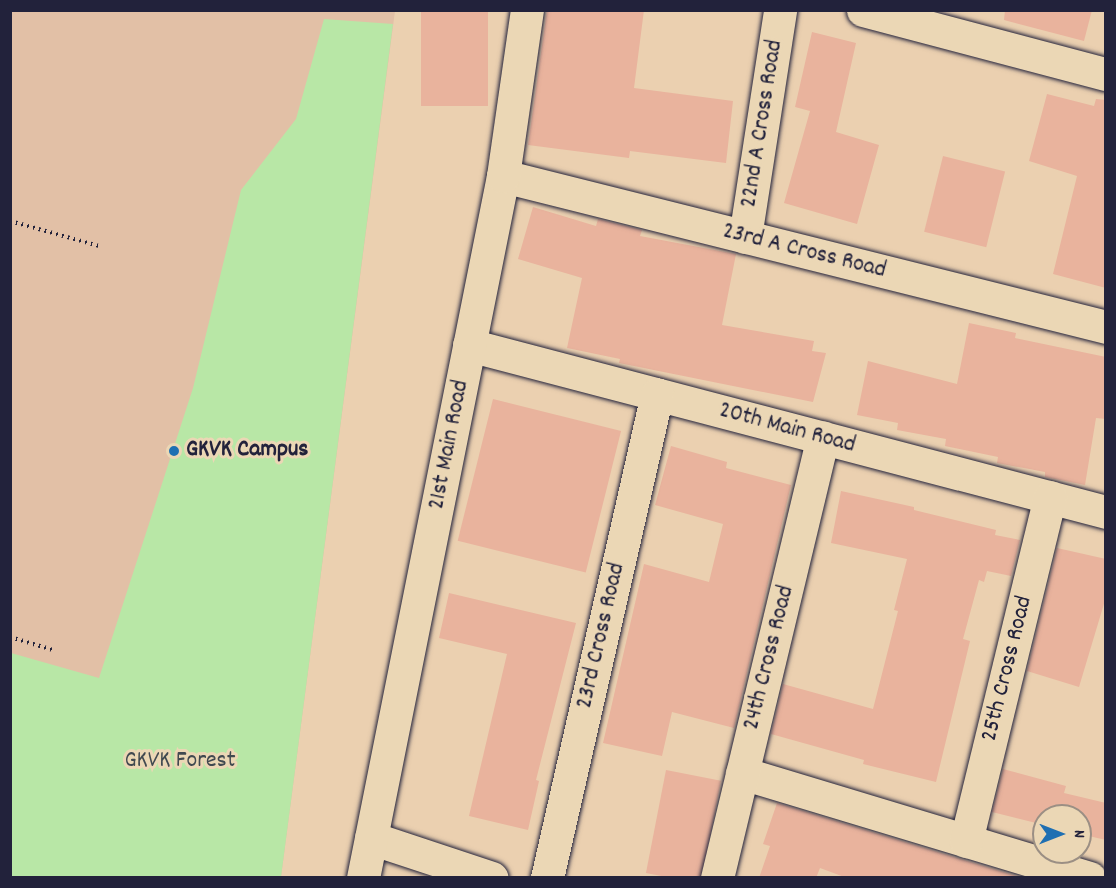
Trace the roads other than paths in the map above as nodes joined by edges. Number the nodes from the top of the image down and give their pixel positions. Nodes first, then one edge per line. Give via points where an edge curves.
1 (527, 10) edge
2 (780, 10) edge
3 (863, 10) edge
4 (1106, 74) edge
5 (503, 176) junction
6 (745, 237) junction
7 (1106, 327) edge
8 (469, 345) junction
9 (657, 394) junction
10 (823, 438) junction
11 (1050, 497) junction
12 (1106, 512) edge
13 (742, 773) junction
14 (371, 838) junction
15 (966, 841) junction
16 (363, 878) edge
17 (492, 878) edge
18 (547, 878) edge
19 (717, 878) edge
20 (1090, 878) edge

1 - 5 street, 21st Main Road
2 - 6 street, 22nd A Cross Road
3 - 4 street
5 - 6 street, 23rd A Cross Road
5 - 8 street, 21st Main Road
6 - 7 street, 23rd A Cross Road
8 - 9 street, 20th Main Road
8 - 14 street, 21st Main Road
9 - 10 street, 20th Main Road
9 - 18 street, 23rd Cross Road
10 - 11 street, 20th Main Road
10 - 13 street, 24th Cross Road
11 - 12 street, 20th Main Road
11 - 15 street, 25th Cross Road
13 - 15 street
13 - 19 street, 24th Cross Road
14 - 16 street, 21st Main Road
14 - 17 street
15 - 20 street

